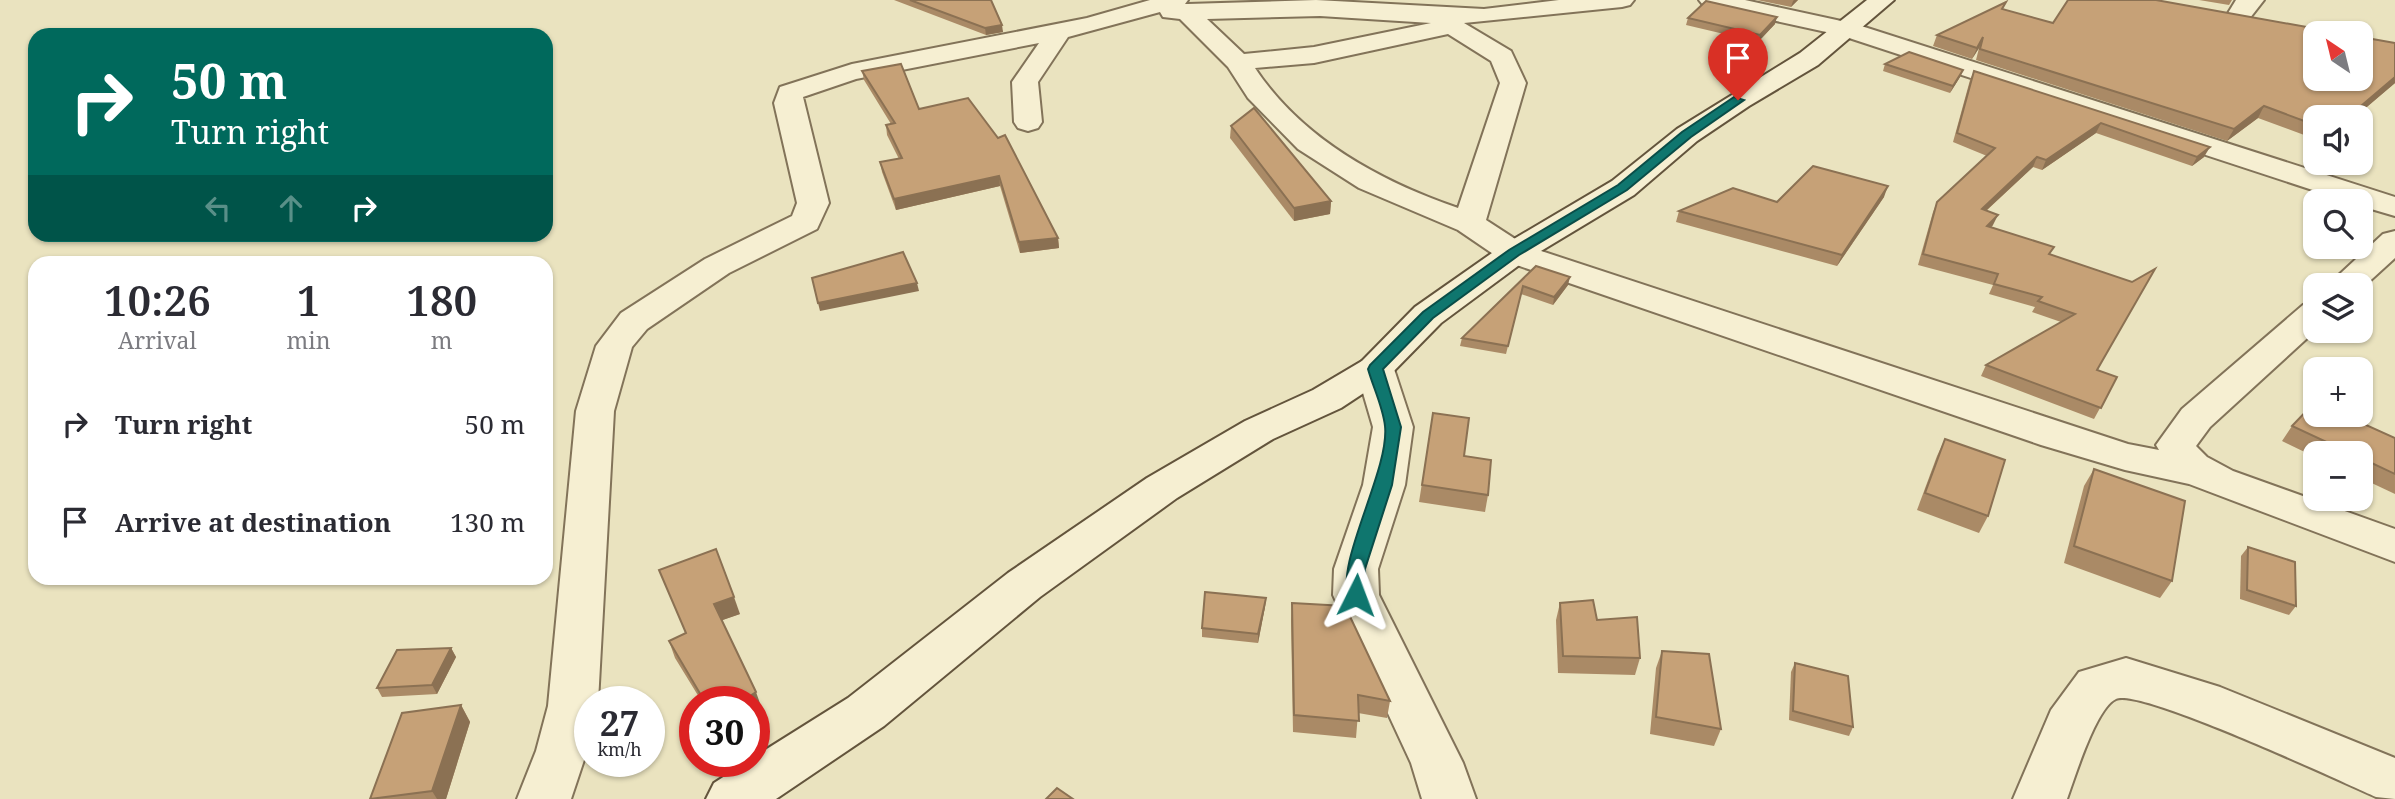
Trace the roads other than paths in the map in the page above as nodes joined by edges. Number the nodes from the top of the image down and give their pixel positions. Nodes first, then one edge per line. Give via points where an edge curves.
1 (1264, 0) edge
2 (1279, 0) edge
3 (1286, 0) edge
4 (1622, 0) edge
5 (1711, 0) edge
6 (1882, 0) edge
7 (1181, 5) edge
8 (1327, 10) junction
9 (1443, 21) junction
10 (1846, 29) junction
11 (1058, 33) junction
12 (1238, 62) junction
13 (1028, 122) dead end
14 (2395, 207) edge
15 (1469, 223) junction
16 (2395, 241) edge
17 (1514, 253) junction
18 (2359, 273) edge
19 (2303, 323) edge
20 (1375, 369) junction
21 (2197, 472) junction
22 (2395, 546) edge
23 (2395, 781) edge
24 (544, 799) edge
25 (733, 799) edge
26 (1449, 799) edge
27 (2040, 799) edge

1 - 2 street
3 - 8 street
4 - 9 street
5 - 10 street
6 - 10 street
7 - 8 street
7 - 11 street
7 - 12 street
8 - 9 street
9 - 12 street via 1314,55
9 - 15 street via 1502,57 1513,83 1493,133
10 - 14 street
10 - 17 street via 1809,59 1687,135 1623,188
11 - 13 street via 1025,82
11 - 24 street via 852,72 790,93 788,103 813,203 806,222 696,280 634,321 614,346 595,411 573,706
12 - 15 street via 1263,101 1351,173 1418,206
15 - 17 street
16 - 18 street
17 - 20 street via 1428,315
17 - 21 street via 2055,436
19 - 21 street via 2196,418 2176,445 2183,460
20 - 25 street via 1161,488 1024,585 866,712
20 - 26 street via 1393,427 1384,485 1356,569 1356,595 1437,763
21 - 22 street
23 - 27 street via 2202,701 2126,677 2096,686 2076,716

